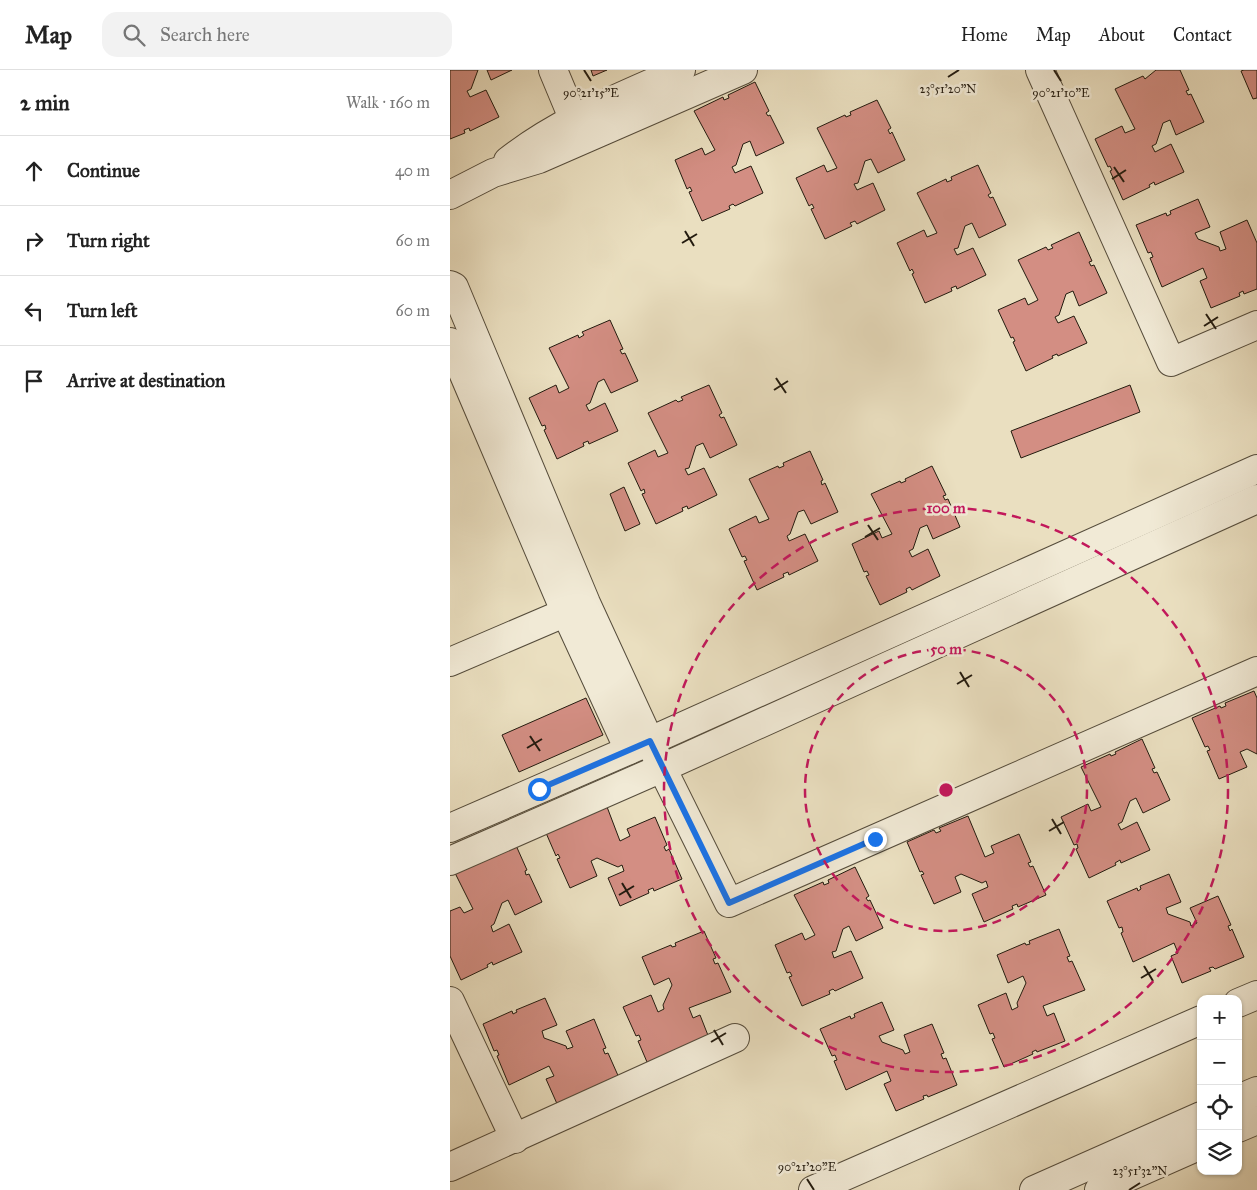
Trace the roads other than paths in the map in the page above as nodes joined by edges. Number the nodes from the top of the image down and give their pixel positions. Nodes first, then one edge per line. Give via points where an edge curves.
1 (553, 70) edge
2 (681, 70) edge
3 (743, 70) edge
4 (1040, 70) edge
5 (573, 118) junction
6 (493, 173) junction
7 (450, 195) edge
8 (450, 285) edge
9 (1257, 325) edge
10 (450, 342) edge
11 (483, 356) junction
12 (450, 370) edge
13 (1248, 473) edge
14 (1254, 507) edge
15 (576, 607) junction
16 (450, 662) edge
17 (1257, 672) edge
18 (639, 746) junction
19 (662, 768) junction
20 (450, 828) edge
21 (450, 861) edge
22 (1257, 995) edge
23 (450, 1001) edge
24 (1242, 1001) edge
25 (1197, 1022) edge
26 (735, 1038) dead end
27 (1257, 1091) edge
28 (1242, 1097) edge
29 (1197, 1118) edge
30 (1257, 1120) edge
31 (1242, 1126) edge
32 (514, 1139) junction
33 (1197, 1147) edge
34 (450, 1168) edge
35 (813, 1190) edge
36 (1034, 1190) edge
37 (1099, 1190) edge

1 - 5 street
2 - 5 street
3 - 6 street via 539,159
4 - 9 street via 1171,362
5 - 6 street via 532,142
6 - 7 street
8 - 11 street via 454,287
10 - 15 street
11 - 12 street
11 - 15 street
13 - 14 street
13 - 18 street
14 - 19 street
15 - 16 street
15 - 18 street
17 - 19 street via 729,903
18 - 19 street
18 - 20 street
19 - 21 street
22 - 24 street
23 - 32 street
25 - 35 street
26 - 32 street
27 - 28 street
29 - 36 street
30 - 31 street
32 - 34 street
33 - 37 street

